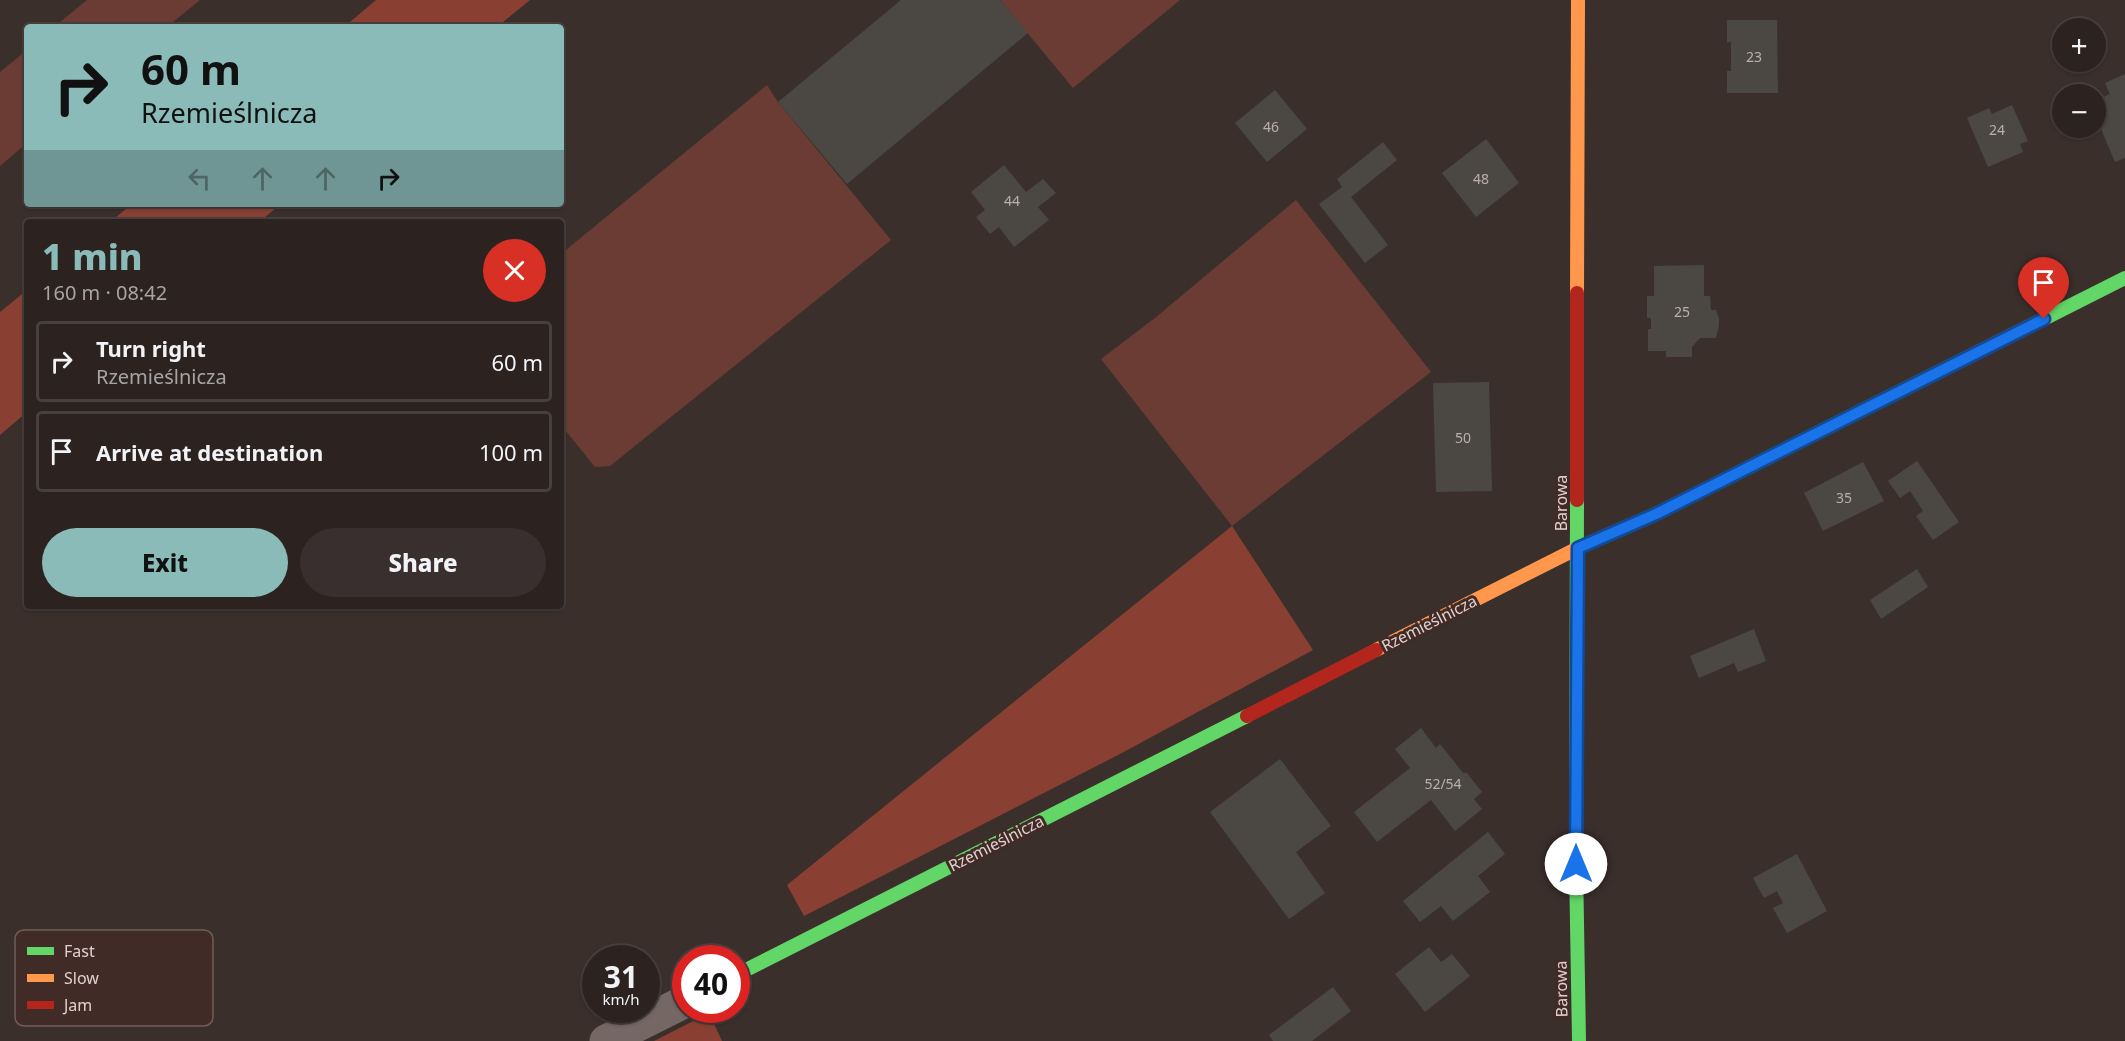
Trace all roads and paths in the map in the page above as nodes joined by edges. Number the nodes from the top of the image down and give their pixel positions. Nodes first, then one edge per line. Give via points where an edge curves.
1 (1578, 0) edge
2 (2125, 278) edge
3 (1578, 548) junction
4 (750, 968) edge
5 (672, 1008) edge
6 (606, 1041) edge
7 (1579, 1041) edge

1 - 3 street, Barowa
2 - 3 street, Rzemieślnicza via 1656,514
3 - 4 street, Rzemieślnicza
3 - 7 street, Barowa
5 - 6 street

